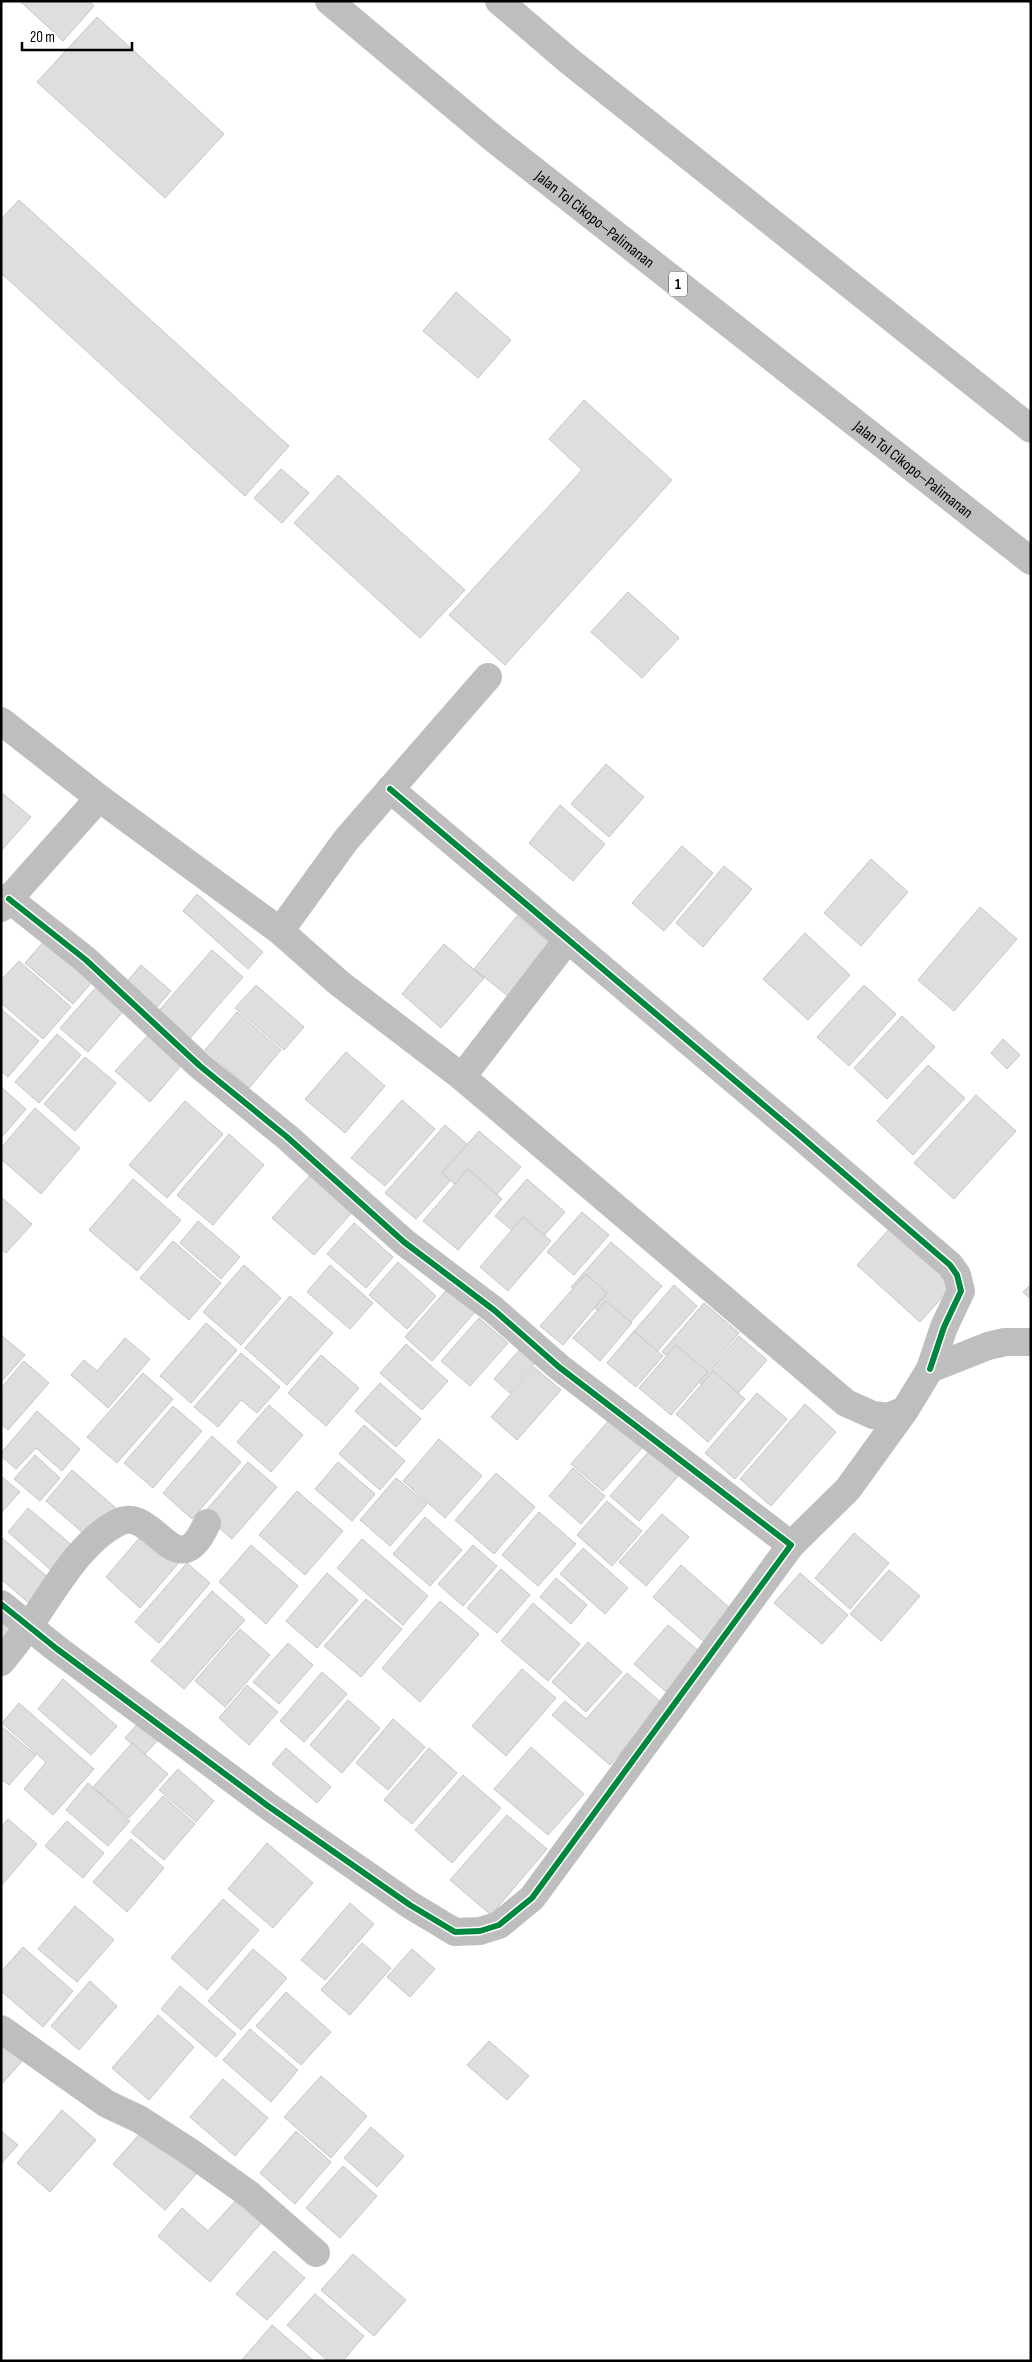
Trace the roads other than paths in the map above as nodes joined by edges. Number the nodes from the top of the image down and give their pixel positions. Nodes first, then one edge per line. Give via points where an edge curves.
1 (329, 1) edge
2 (499, 1) edge
3 (1031, 429) edge
4 (1031, 561) edge
5 (488, 677) dead end
6 (1, 721) edge
7 (390, 789) junction
8 (99, 798) junction
9 (5, 904) edge
10 (280, 931) junction
11 (568, 939) junction
12 (462, 1077) junction
13 (1031, 1342) edge
14 (930, 1369) junction
15 (905, 1410) junction
16 (207, 1523) dead end
17 (791, 1545) junction
18 (1, 1604) edge
19 (29, 1626) junction
20 (1, 1662) edge
21 (1, 2029) edge
22 (316, 2253) dead end

1 - 4 main road, Jalan Tol Cikopo–Palimanan / 1 via 494,139
2 - 3 main road
5 - 7 main road
6 - 8 main road
7 - 10 main road via 346,840
7 - 11 main road
8 - 9 main road
8 - 10 main road
9 - 17 main road via 86,960 200,1066 287,1137 404,1242 494,1310 559,1367
10 - 12 main road via 339,983
11 - 12 main road
11 - 14 main road via 954,1270 961,1291 944,1327
12 - 15 main road via 846,1404 888,1417
13 - 14 main road via 988,1346
14 - 15 main road
15 - 17 main road via 848,1489
16 - 19 main road via 199,1539 185,1550 169,1544 139,1522 122,1520 105,1529 56,1586
17 - 19 main road via 532,1898 499,1925 480,1932 455,1932 410,1905 268,1806
18 - 19 main road
19 - 20 main road
21 - 22 main road via 107,2104 139,2119 190,2152 250,2195

